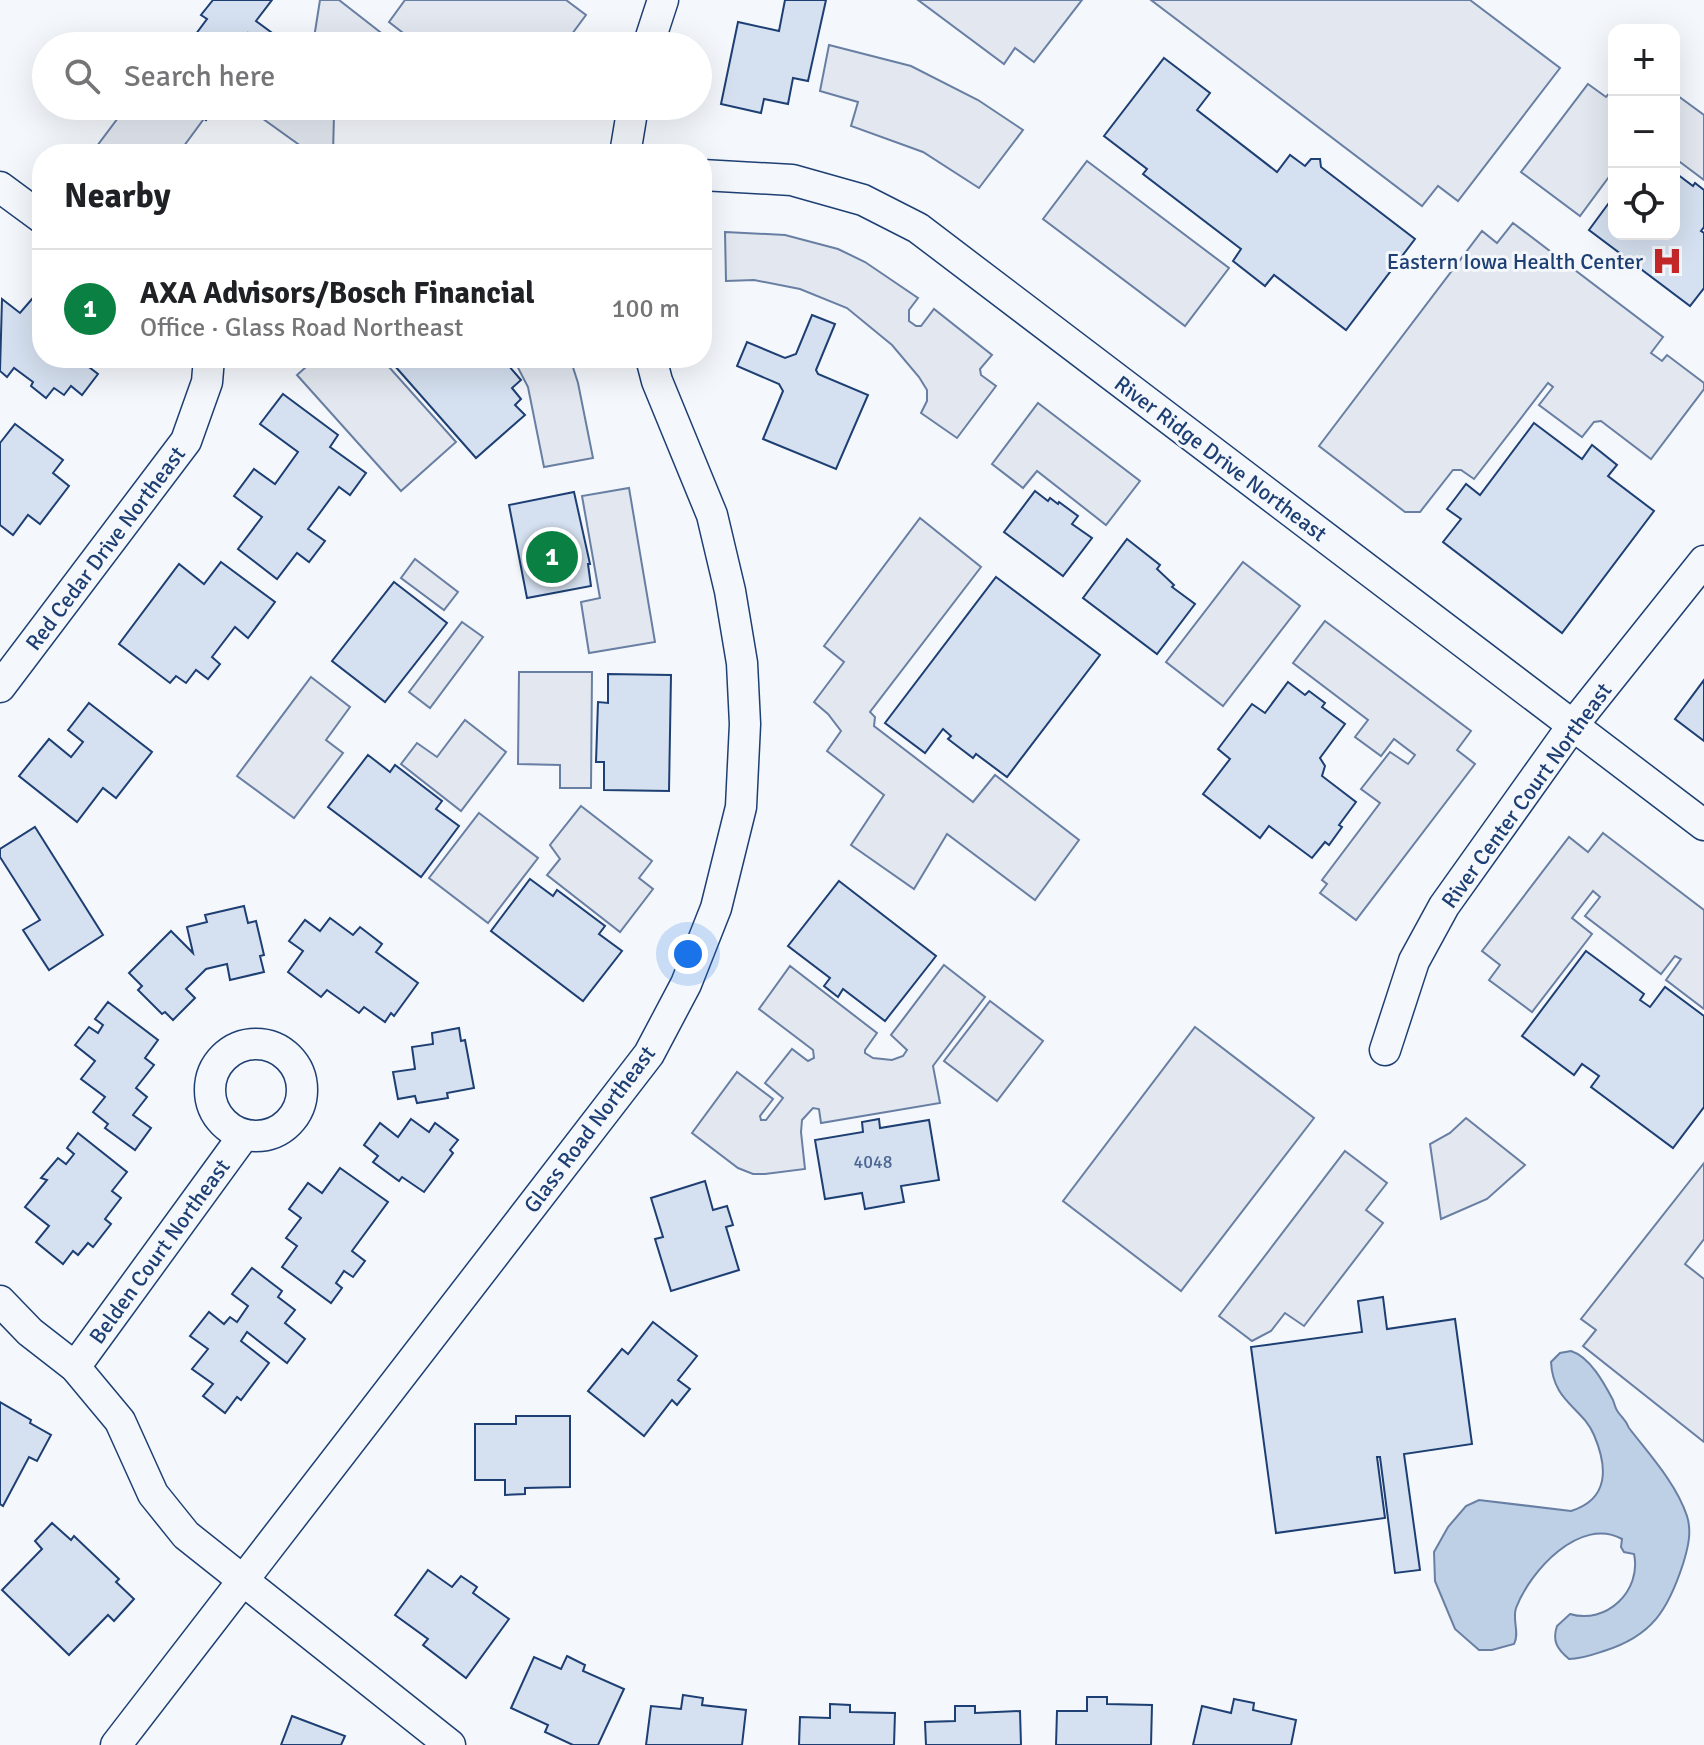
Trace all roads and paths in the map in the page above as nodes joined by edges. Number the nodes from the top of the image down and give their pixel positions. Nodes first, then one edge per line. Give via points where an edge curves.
1 (663, 0) edge
2 (653, 32) edge
3 (631, 120) edge
4 (627, 144) edge
5 (712, 176) edge
6 (0, 187) edge
7 (32, 211) edge
8 (208, 368) edge
9 (654, 368) edge
10 (1704, 561) edge
11 (0, 687) edge
12 (1573, 725) junction
13 (1704, 825) edge
14 (1385, 1050) dead end
15 (244, 1135) dead end
16 (0, 1301) edge
17 (75, 1367) junction
18 (243, 1580) junction
19 (116, 1745) edge
20 (450, 1745) edge

1 - 2 street
3 - 4 street
5 - 12 street, River Ridge Drive Northeast via 792,180 863,200 918,228
6 - 7 street
8 - 11 street, Red Cedar Drive Northeast via 186,441
9 - 18 street, Glass Road Northeast via 712,515 742,663 741,807 716,908 686,984 649,1054
10 - 12 street, River Center Court Northeast
12 - 13 street, River Ridge Drive Northeast
12 - 14 street, River Center Court Northeast via 1444,906 1414,961
15 - 17 street, Belden Court Northeast
16 - 17 street
17 - 18 street via 120,1421 153,1494 186,1535
18 - 19 street, Glass Road Northeast
18 - 20 street

